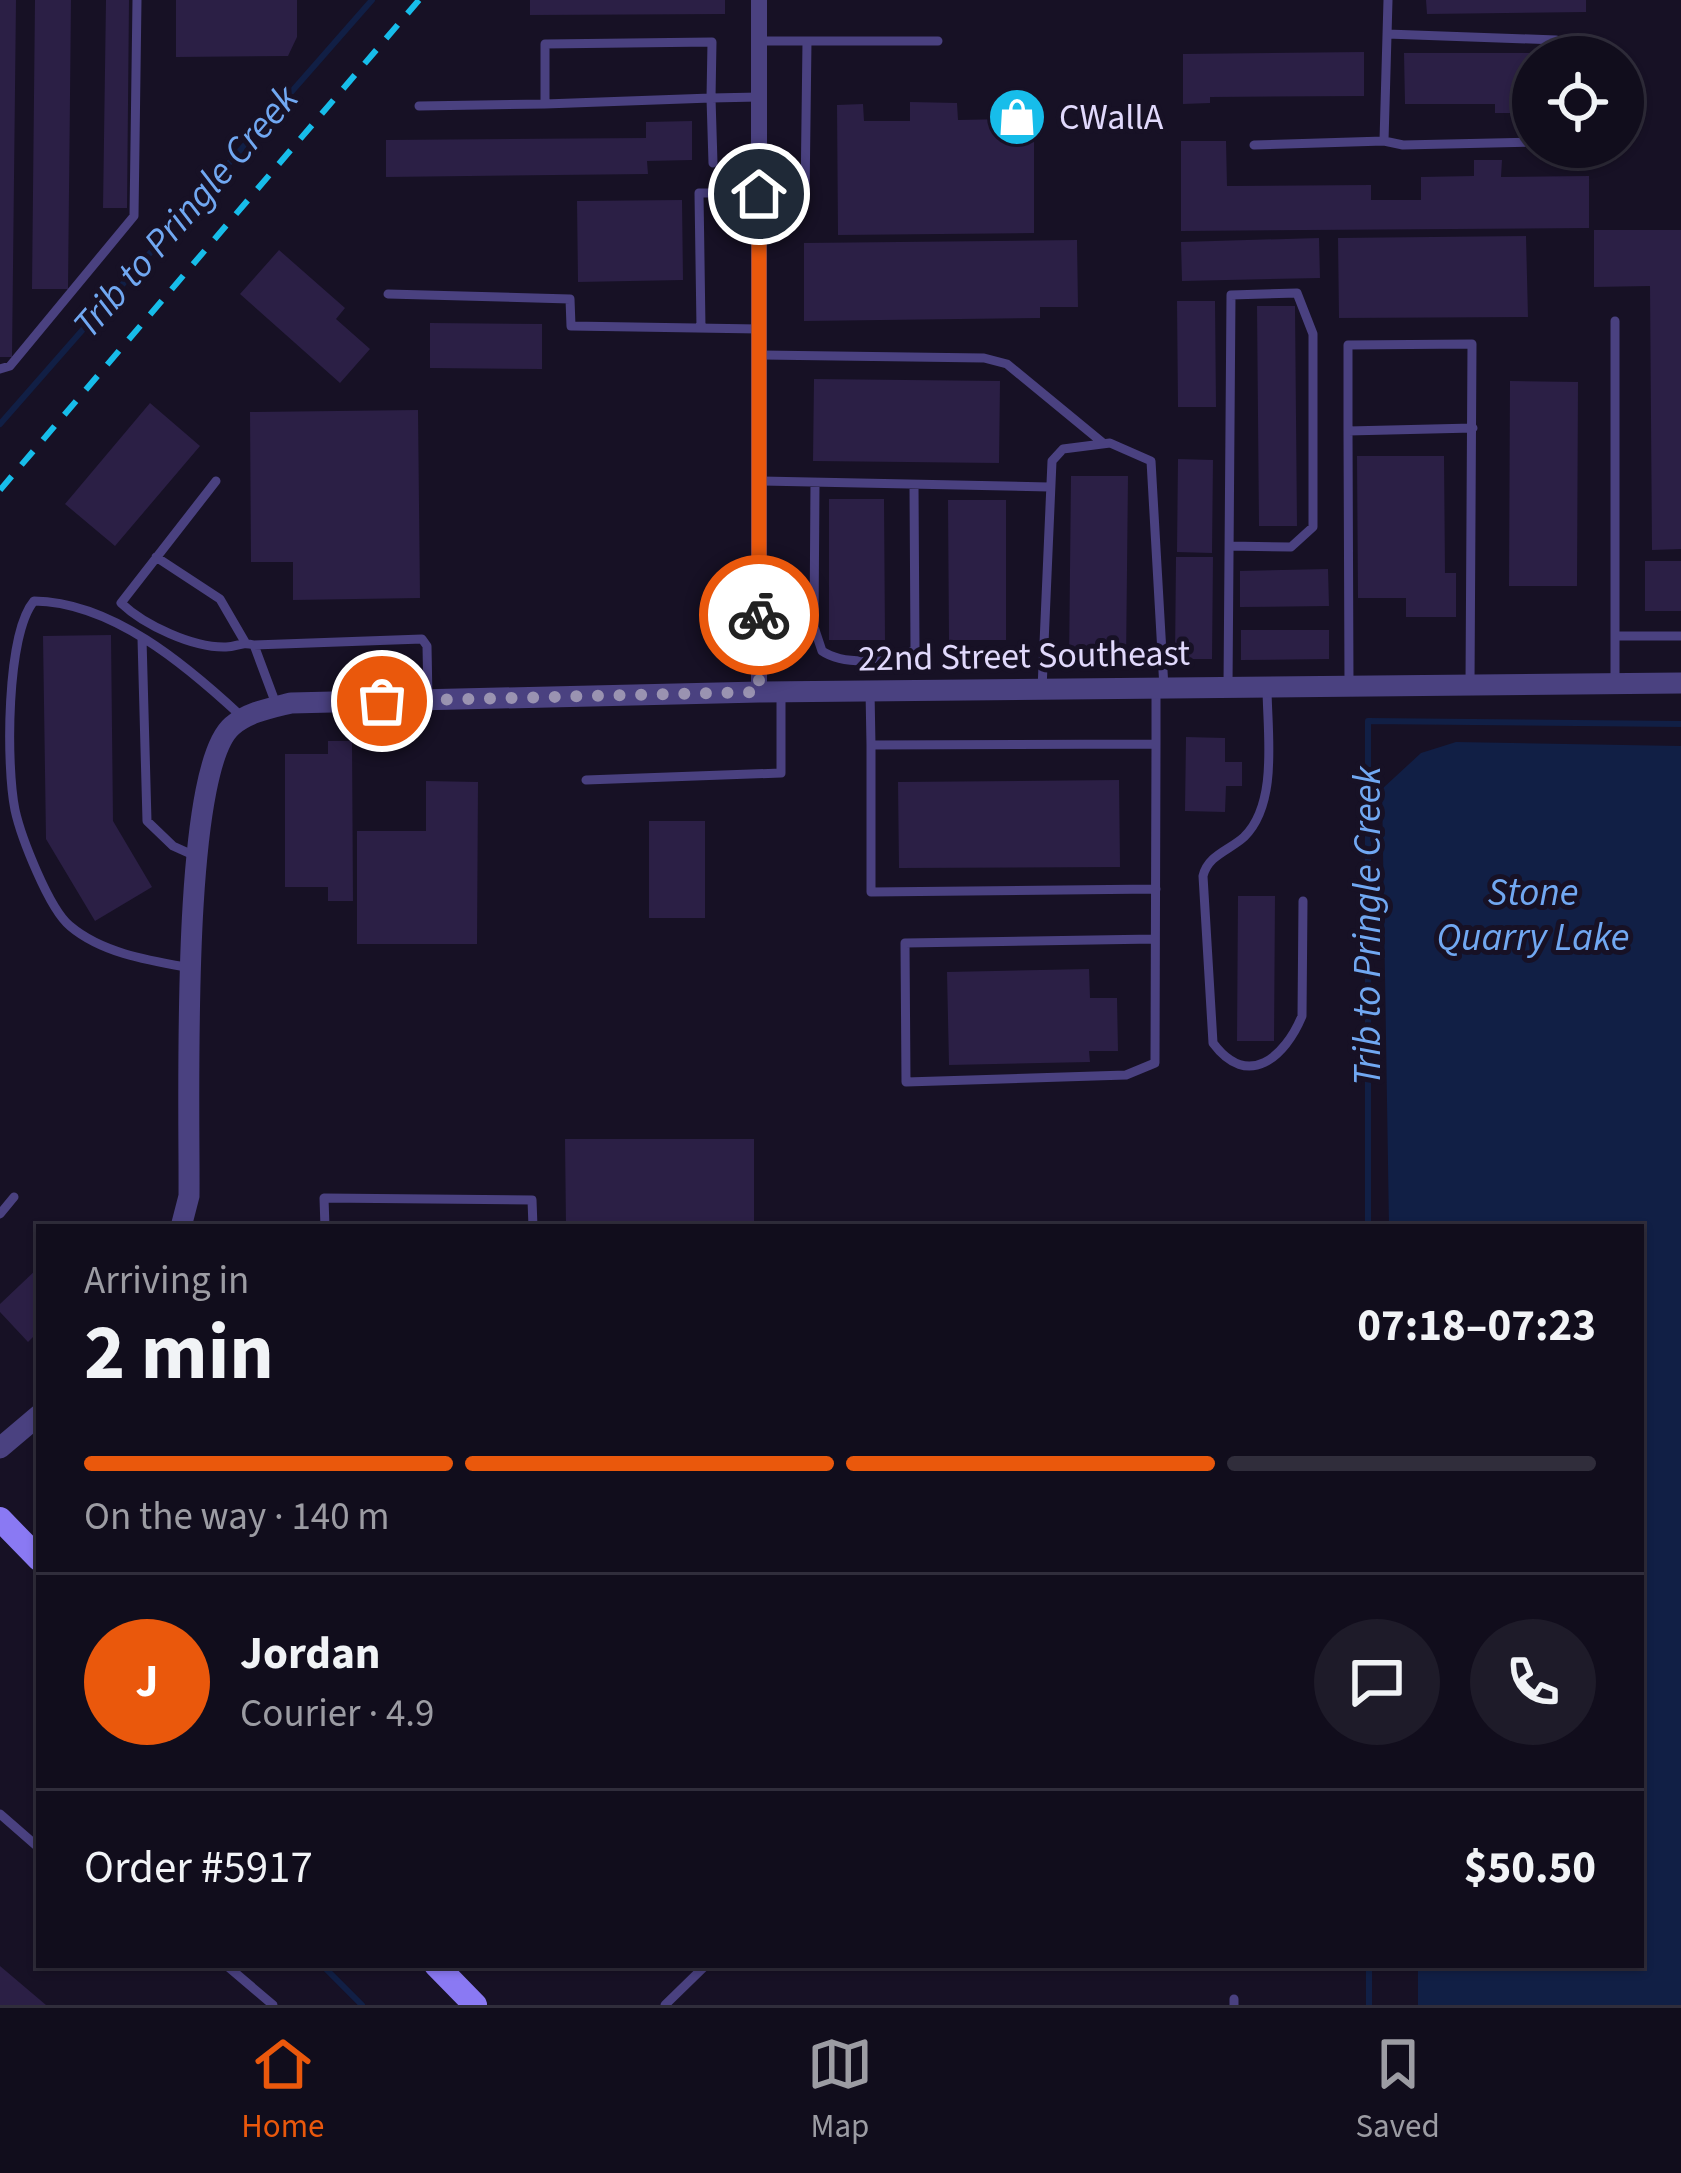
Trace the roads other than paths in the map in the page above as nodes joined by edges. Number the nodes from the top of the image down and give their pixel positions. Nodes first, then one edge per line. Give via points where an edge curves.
1 (137, 0) edge
2 (759, 0) edge
3 (1388, 0) edge
4 (1387, 34) junction
5 (1512, 38) edge
6 (759, 41) junction
7 (807, 41) junction
8 (938, 41) dead end
9 (759, 97) junction
10 (711, 98) junction
11 (545, 104) junction
12 (419, 106) dead end
13 (1384, 141) junction
14 (1512, 142) edge
15 (1254, 145) dead end
16 (713, 163) dead end
17 (759, 201) junction
18 (388, 294) dead end
19 (1615, 321) dead end
20 (701, 328) junction
21 (759, 329) junction
22 (759, 355) junction
23 (0, 369) edge
24 (1473, 428) junction
25 (1348, 431) junction
26 (1103, 443) junction
27 (217, 481) dead end
28 (759, 481) junction
29 (815, 482) junction
30 (914, 485) junction
31 (1049, 487) junction
32 (1229, 546) junction
33 (156, 557) junction
34 (1615, 636) junction
35 (1681, 636) edge
36 (142, 639) junction
37 (249, 643) junction
38 (1681, 683) edge
39 (1615, 684) junction
40 (1470, 685) junction
41 (1349, 686) junction
42 (1267, 687) junction
43 (1160, 688) junction
44 (1228, 688) junction
45 (1042, 689) junction
46 (870, 691) junction
47 (770, 692) junction
48 (428, 700) junction
49 (277, 706) junction
50 (236, 724) junction
51 (1156, 744) junction
52 (871, 745) junction
53 (586, 779) dead end
54 (196, 856) junction
55 (1156, 889) junction
56 (1303, 901) dead end
57 (1155, 939) junction
58 (193, 968) junction
59 (14, 1197) dead end
60 (0, 1214) edge
61 (182, 1224) edge
62 (325, 1224) edge
63 (533, 1224) edge
64 (36, 1418) edge
65 (0, 1448) edge
66 (0, 1519) edge
67 (36, 1556) edge
68 (0, 1814) edge
69 (36, 1845) edge
70 (230, 1968) edge
71 (439, 1968) edge
72 (703, 1968) edge
73 (273, 2005) edge
74 (475, 2005) edge
75 (665, 2005) edge

1 - 23 lane via 134,216
2 - 6 street
3 - 4 lane
4 - 5 lane
4 - 13 lane
6 - 7 lane
6 - 9 street
7 - 8 lane
7 - 17 lane via 805,198 793,208
9 - 10 lane
9 - 17 street
10 - 11 lane
10 - 11 lane via 712,42 544,44
10 - 16 lane
11 - 12 lane
13 - 14 lane
13 - 15 lane
17 - 20 lane via 699,193
17 - 21 street
18 - 20 lane via 570,299 571,326
19 - 34 lane
20 - 21 lane
21 - 22 street
22 - 26 lane via 984,358 1007,364
22 - 28 street
24 - 25 lane
24 - 25 lane via 1472,344 1348,344
24 - 40 lane
25 - 41 lane
26 - 31 lane via 1063,448 1052,460
26 - 43 lane via 1151,461
27 - 33 lane
28 - 29 lane
28 - 47 street
29 - 30 lane
29 - 30 lane via 814,627 822,651 846,659 900,658 915,649
30 - 31 lane
31 - 45 lane
32 - 32 lane via 1231,295 1297,293 1312,334 1312,526 1292,547
32 - 44 lane
33 - 37 lane via 220,599
33 - 37 lane via 122,606 176,635 226,647
34 - 35 lane
34 - 39 lane
36 - 50 lane via 194,673
36 - 54 lane via 147,821 172,847
36 - 58 lane via 47,601 26,609 11,734 14,808 68,925 131,957
37 - 48 lane via 422,639
37 - 49 lane
38 - 39 street, 22nd Street Southeast
39 - 40 street, 22nd Street Southeast
40 - 41 street, 22nd Street Southeast
41 - 42 street, 22nd Street Southeast
42 - 44 street, 22nd Street Southeast
42 - 56 lane via 1261,809 1203,876 1213,1043 1235,1064 1273,1058 1295,1034
43 - 44 street, 22nd Street Southeast
43 - 45 street, 22nd Street Southeast
43 - 51 lane
45 - 46 street, 22nd Street Southeast
46 - 47 street, 22nd Street Southeast
46 - 52 lane
47 - 48 street, 22nd Street Southeast
47 - 53 lane via 781,773
48 - 49 street, 22nd Street Southeast
49 - 50 street, 22nd Street Southeast
50 - 54 street via 202,797
51 - 52 lane
51 - 55 lane
52 - 55 lane via 871,892
54 - 58 street
55 - 57 lane
57 - 57 lane via 1155,1063 1126,1075 906,1082 905,943
58 - 61 street
59 - 60 lane
62 - 63 lane via 324,1198 532,1200
64 - 65 street
66 - 67 main road
68 - 69 lane
70 - 73 lane
71 - 74 main road
72 - 75 lane

